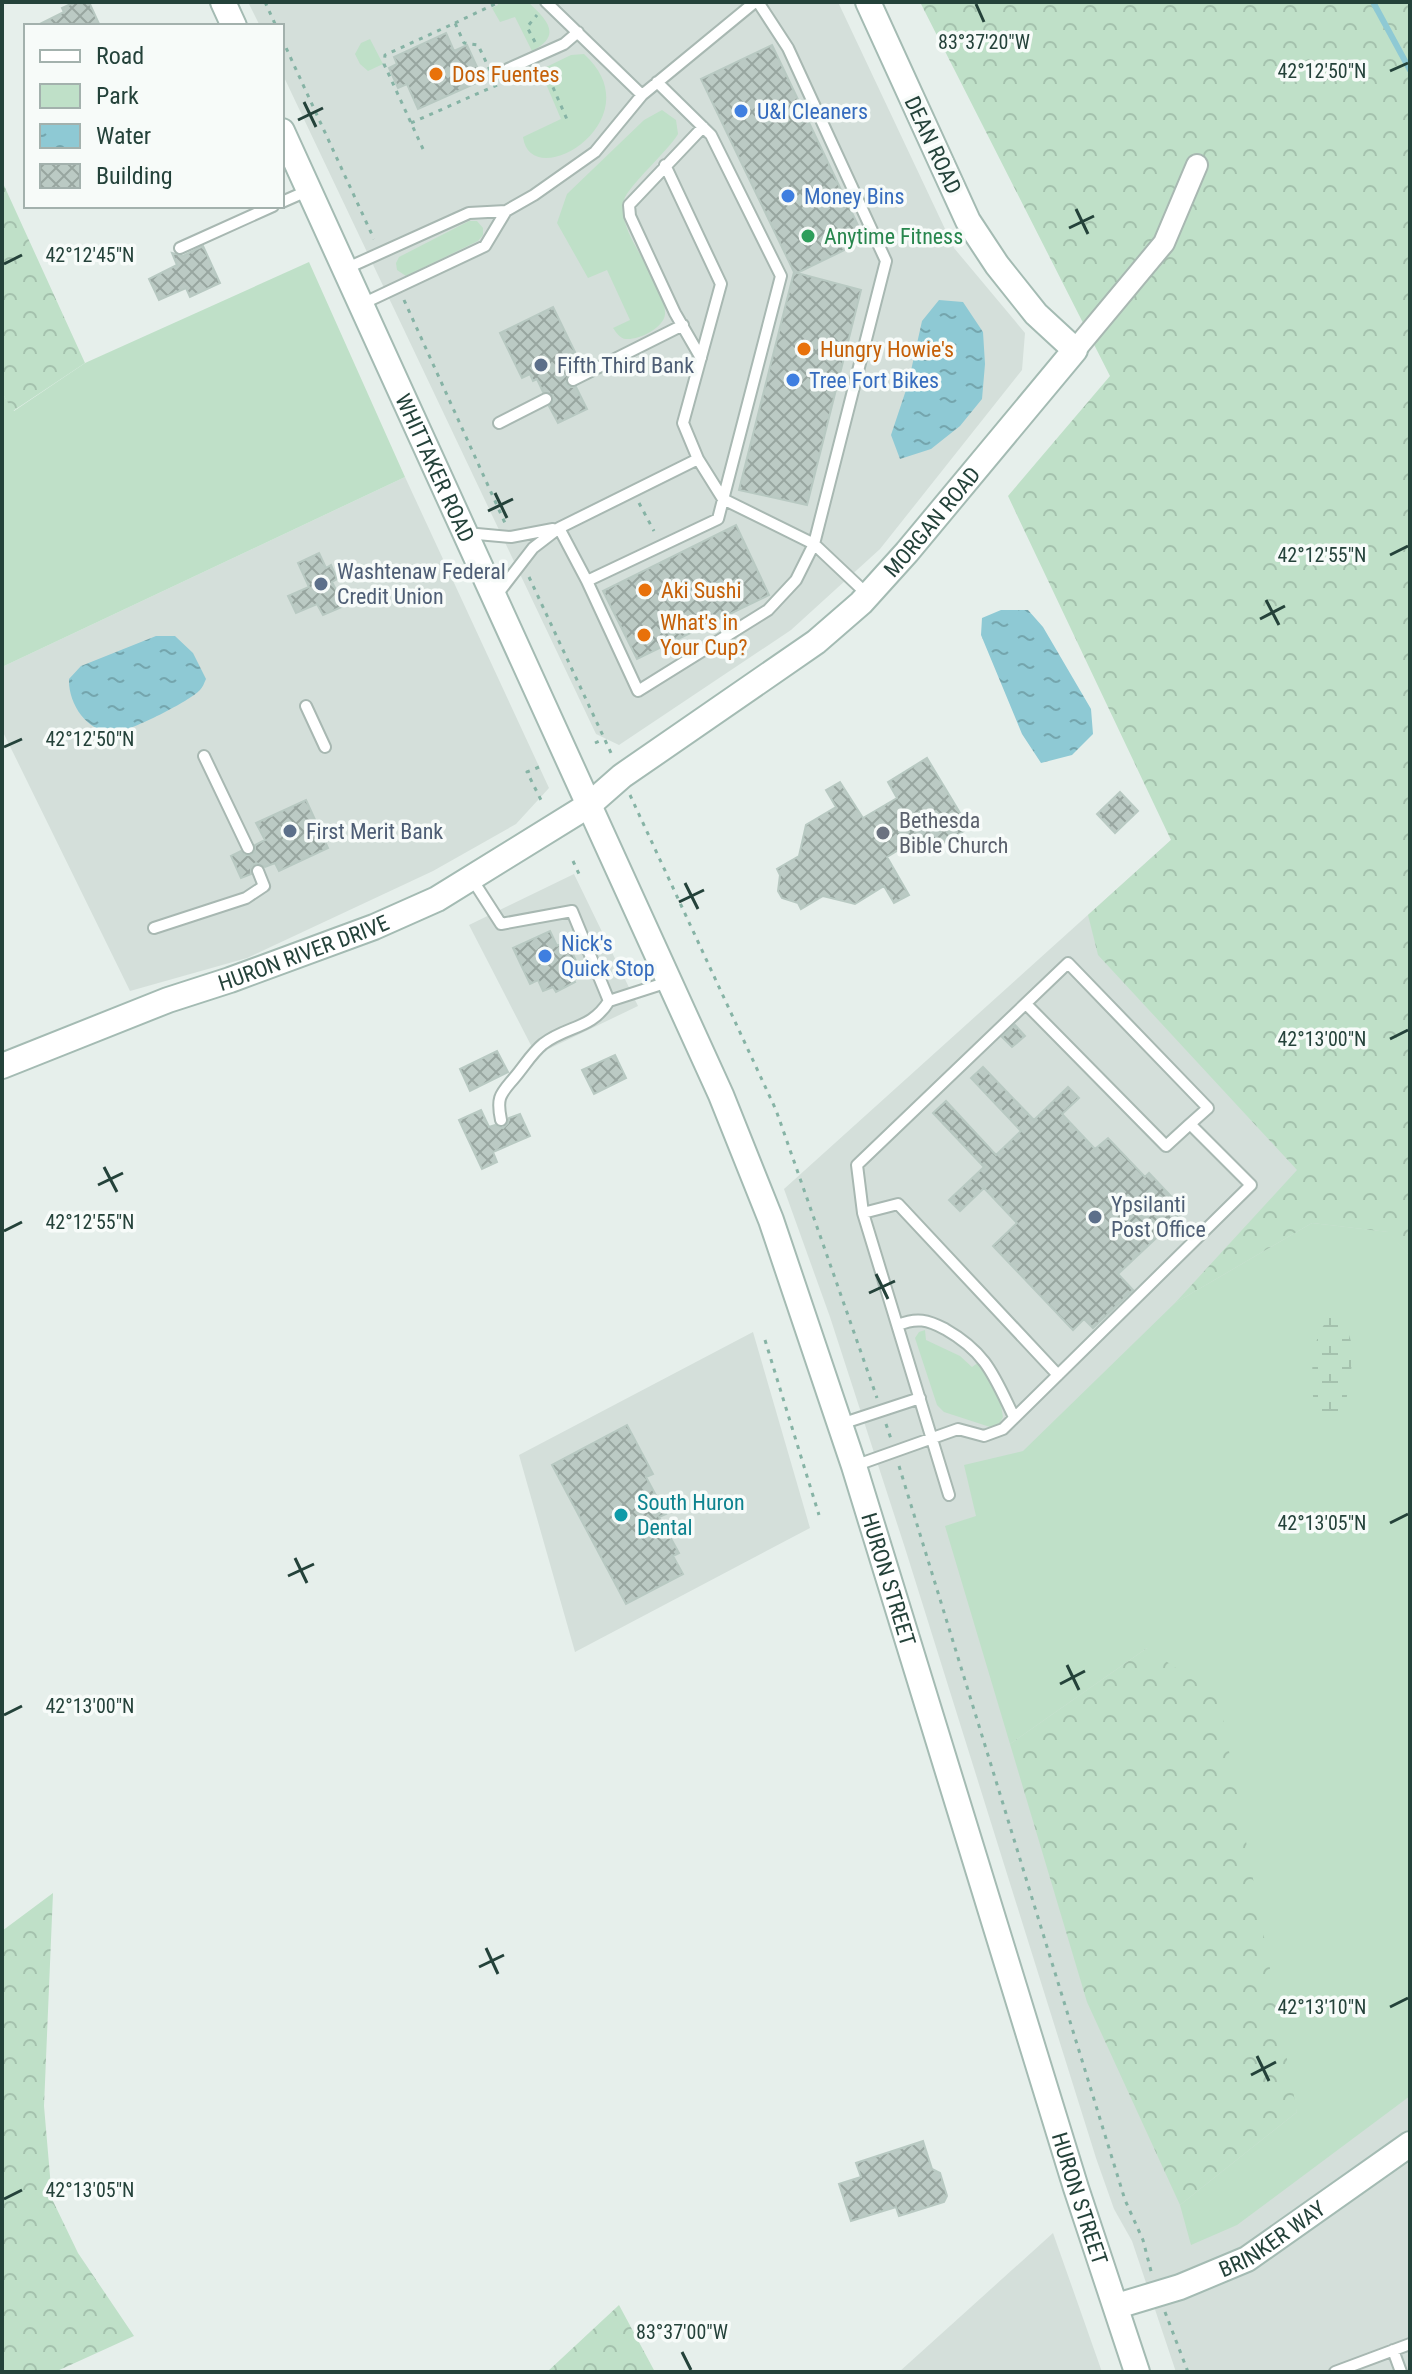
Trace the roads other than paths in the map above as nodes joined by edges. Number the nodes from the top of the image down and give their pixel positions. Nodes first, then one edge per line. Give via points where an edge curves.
1 (223, 2) edge
2 (546, 2) edge
3 (756, 2) edge
4 (868, 2) edge
5 (233, 24) edge
6 (578, 32) junction
7 (508, 69) dead end
8 (657, 82) junction
9 (642, 95) junction
10 (703, 127) junction
11 (284, 135) edge
12 (665, 165) junction
13 (1197, 165) dead end
14 (309, 190) junction
15 (284, 201) edge
16 (269, 208) edge
17 (506, 211) junction
18 (180, 248) dead end
19 (345, 269) junction
20 (362, 304) junction
21 (683, 325) junction
22 (1075, 350) junction
23 (701, 358) junction
24 (573, 380) dead end
25 (546, 399) dead end
26 (499, 423) dead end
27 (698, 459) junction
28 (723, 499) junction
29 (559, 528) junction
30 (465, 533) junction
31 (814, 544) junction
32 (587, 581) junction
33 (868, 595) junction
34 (494, 597) junction
35 (306, 706) dead end
36 (325, 747) dead end
37 (204, 756) dead end
38 (589, 805) junction
39 (248, 848) dead end
40 (258, 871) dead end
41 (471, 877) junction
42 (154, 928) dead end
43 (670, 982) junction
44 (609, 1001) junction
45 (1026, 1004) junction
46 (2, 1066) edge
47 (501, 1120) dead end
48 (1190, 1124) junction
49 (863, 1213) junction
50 (898, 1325) junction
51 (1058, 1375) junction
52 (920, 1398) junction
53 (1014, 1417) junction
54 (841, 1424) junction
55 (933, 1438) junction
56 (854, 1466) junction
57 (949, 1495) dead end
58 (1410, 2144) edge
59 (1117, 2306) junction
60 (1410, 2344) edge
61 (1393, 2350) junction
62 (1137, 2372) edge
63 (1335, 2372) edge
64 (1401, 2372) edge

1 - 5 main road
2 - 6 lane
3 - 8 lane
3 - 31 lane via 788,48 886,261
4 - 22 main road, DEAN ROAD via 968,221 1036,314
6 - 7 lane via 564,44
6 - 9 lane
8 - 9 lane
8 - 10 lane
9 - 17 lane via 595,152
10 - 12 lane
10 - 28 lane via 781,276
11 - 14 main road, WHITTAKER ROAD
12 - 21 lane via 629,205 630,216
12 - 23 lane via 721,284
13 - 22 street, MORGAN ROAD via 1164,243
14 - 15 lane
14 - 19 main road, WHITTAKER ROAD
16 - 18 lane
17 - 19 lane via 469,213
17 - 20 lane via 485,246
19 - 20 main road, WHITTAKER ROAD
20 - 30 main road, WHITTAKER ROAD
21 - 23 lane
21 - 24 lane
22 - 33 main road, MORGAN ROAD
23 - 27 lane via 683,423
25 - 26 lane
27 - 28 lane
27 - 29 lane
28 - 31 lane
28 - 32 lane via 718,519
29 - 30 lane via 511,537
29 - 32 lane
29 - 34 lane via 533,548
30 - 34 main road, WHITTAKER ROAD
31 - 32 lane via 796,580 768,610 638,691
31 - 33 lane
33 - 38 main road, MORGAN ROAD via 816,642 622,776
34 - 38 main road, WHITTAKER ROAD
35 - 36 lane
37 - 39 lane
38 - 41 main road, HURON RIVER DRIVE
38 - 43 main road, HURON STREET
40 - 42 lane via 264,886 246,898
41 - 44 lane via 501,924 572,911
41 - 46 main road, HURON RIVER DRIVE via 437,899 366,930
43 - 44 lane
43 - 54 main road, HURON STREET via 771,1220
44 - 47 lane via 592,1022 560,1034 531,1055 501,1091
45 - 48 lane via 1166,1146
45 - 48 lane via 1068,963 1208,1108
45 - 49 lane via 857,1165
48 - 51 lane via 1251,1185
49 - 50 lane
49 - 51 lane via 898,1204
50 - 52 lane
50 - 53 lane via 929,1320 968,1343 984,1361
51 - 53 lane
52 - 54 lane
52 - 55 lane
53 - 55 lane via 1003,1429 984,1436 958,1429
54 - 56 main road, HURON STREET
55 - 56 lane
55 - 57 lane
56 - 59 main road, HURON STREET
58 - 59 main road, BRINKER WAY via 1247,2259
59 - 62 main road, HURON STREET
60 - 61 lane
61 - 63 lane
61 - 64 lane

